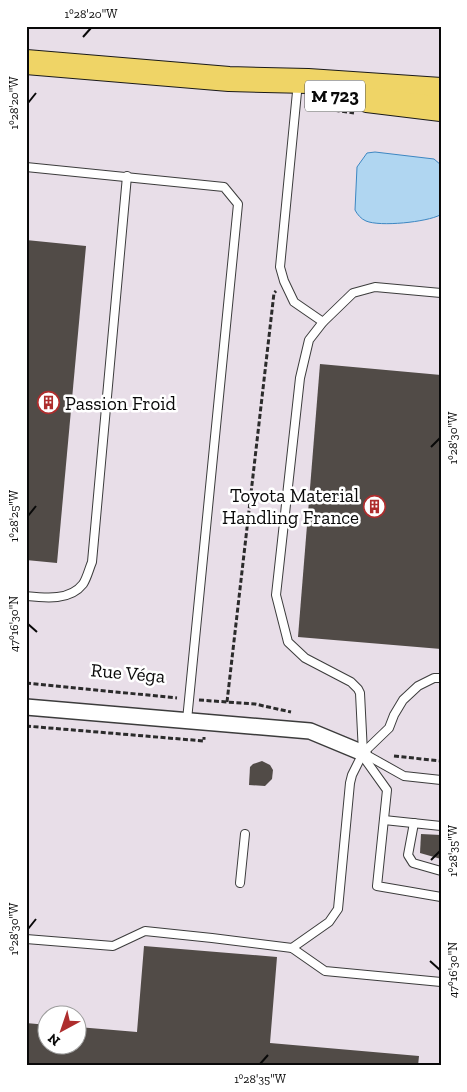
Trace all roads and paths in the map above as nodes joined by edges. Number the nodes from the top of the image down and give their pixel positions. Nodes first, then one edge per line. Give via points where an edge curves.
1 (26, 62) edge
2 (230, 78) junction
3 (441, 90) edge
4 (297, 92) junction
5 (441, 109) edge
6 (26, 167) edge
7 (127, 176) junction
8 (284, 281) junction
9 (441, 293) edge
10 (323, 322) junction
11 (26, 596) edge
12 (441, 678) edge
13 (26, 683) edge
14 (190, 699) junction
15 (26, 707) edge
16 (187, 720) junction
17 (206, 722) junction
18 (26, 726) edge
19 (363, 754) junction
20 (441, 761) edge
21 (441, 780) edge
22 (384, 820) junction
23 (414, 823) junction
24 (441, 826) edge
25 (245, 834) dead end
26 (441, 871) edge
27 (240, 883) dead end
28 (441, 897) edge
29 (26, 939) edge
30 (292, 948) junction
31 (441, 982) edge

1 - 2 main road, M 723
2 - 3 main road, M 723
2 - 4 main road, M 723
4 - 5 main road, M 723
4 - 8 lane via 280,267
6 - 7 lane
7 - 11 lane via 92,562 84,584 73,593 51,599
7 - 14 lane via 224,187 238,204
8 - 10 lane via 294,302
8 - 14 path, Rue Véga via 274,293 227,702
9 - 10 lane via 375,287 353,293
10 - 19 lane via 309,340 300,378 276,595 288,642 305,658 358,688
12 - 19 lane via 418,686 403,700 390,728
13 - 14 path, Rue Véga
14 - 16 lane
15 - 16 street
16 - 17 street
17 - 18 path via 204,741
17 - 19 street via 310,731
19 - 20 path
19 - 21 lane via 404,776
19 - 22 lane via 387,790
19 - 30 lane via 350,783 338,910 329,922
22 - 23 lane
22 - 28 lane via 377,886
23 - 24 lane
23 - 26 lane via 408,855 413,863
25 - 27 lane
29 - 30 lane via 113,946 145,931
30 - 31 lane via 325,971

